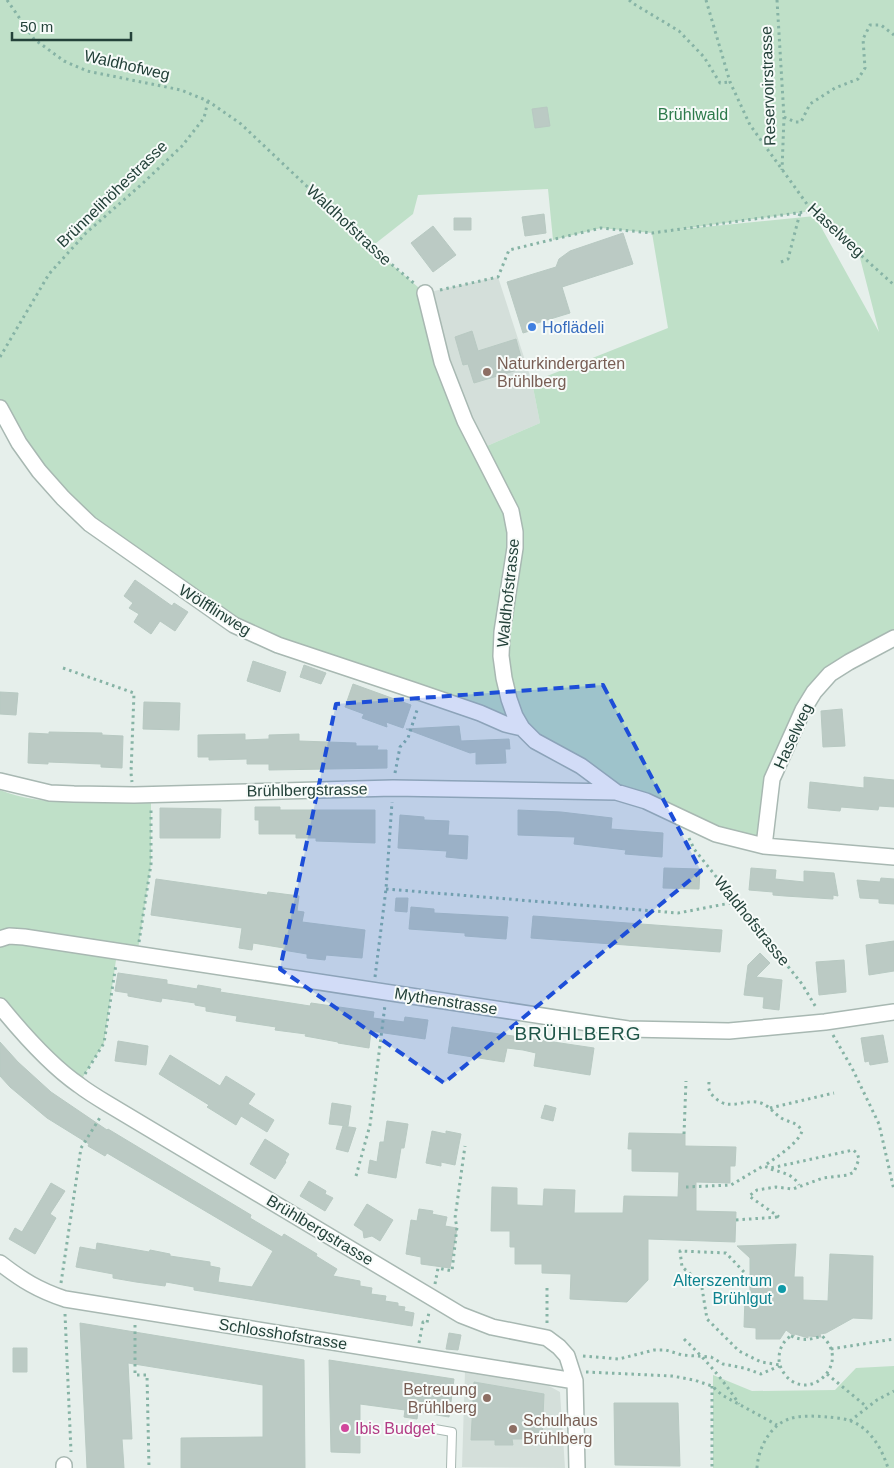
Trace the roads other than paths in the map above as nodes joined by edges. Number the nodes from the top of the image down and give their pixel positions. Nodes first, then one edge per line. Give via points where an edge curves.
1 (425, 293) road end
2 (0, 408) edge
3 (894, 638) edge
4 (522, 728) junction
5 (0, 780) edge
6 (616, 792) junction
7 (764, 846) junction
8 (894, 857) edge
9 (0, 939) edge
10 (0, 1006) edge
11 (894, 1012) edge
12 (0, 1263) edge
13 (574, 1376) junction
14 (435, 1429) dead end
15 (451, 1468) edge
16 (577, 1468) edge

1 - 4 street, Waldhofstrasse via 445,370 465,421 511,511 515,548 501,656 509,699
2 - 4 street, Wölfflinweg via 39,471 90,524 234,625 278,645
3 - 7 street, Haselweg via 830,674 814,692 772,779
4 - 6 street, Waldhofstrasse via 535,741 581,766
5 - 6 street, Brühlbergstrasse via 50,793 392,788
6 - 7 street, Waldhofstrasse via 646,801 716,834
7 - 8 street
9 - 11 street, Mythenstrasse via 24,937 628,1029 729,1030
10 - 13 street, Brühlbergstrasse via 16,1026 78,1085 462,1315 492,1327 547,1338 567,1356
12 - 13 street, Schlosshofstrasse via 43,1292 63,1292
13 - 16 street, Brühlbergstrasse
14 - 15 lane via 452,1432

